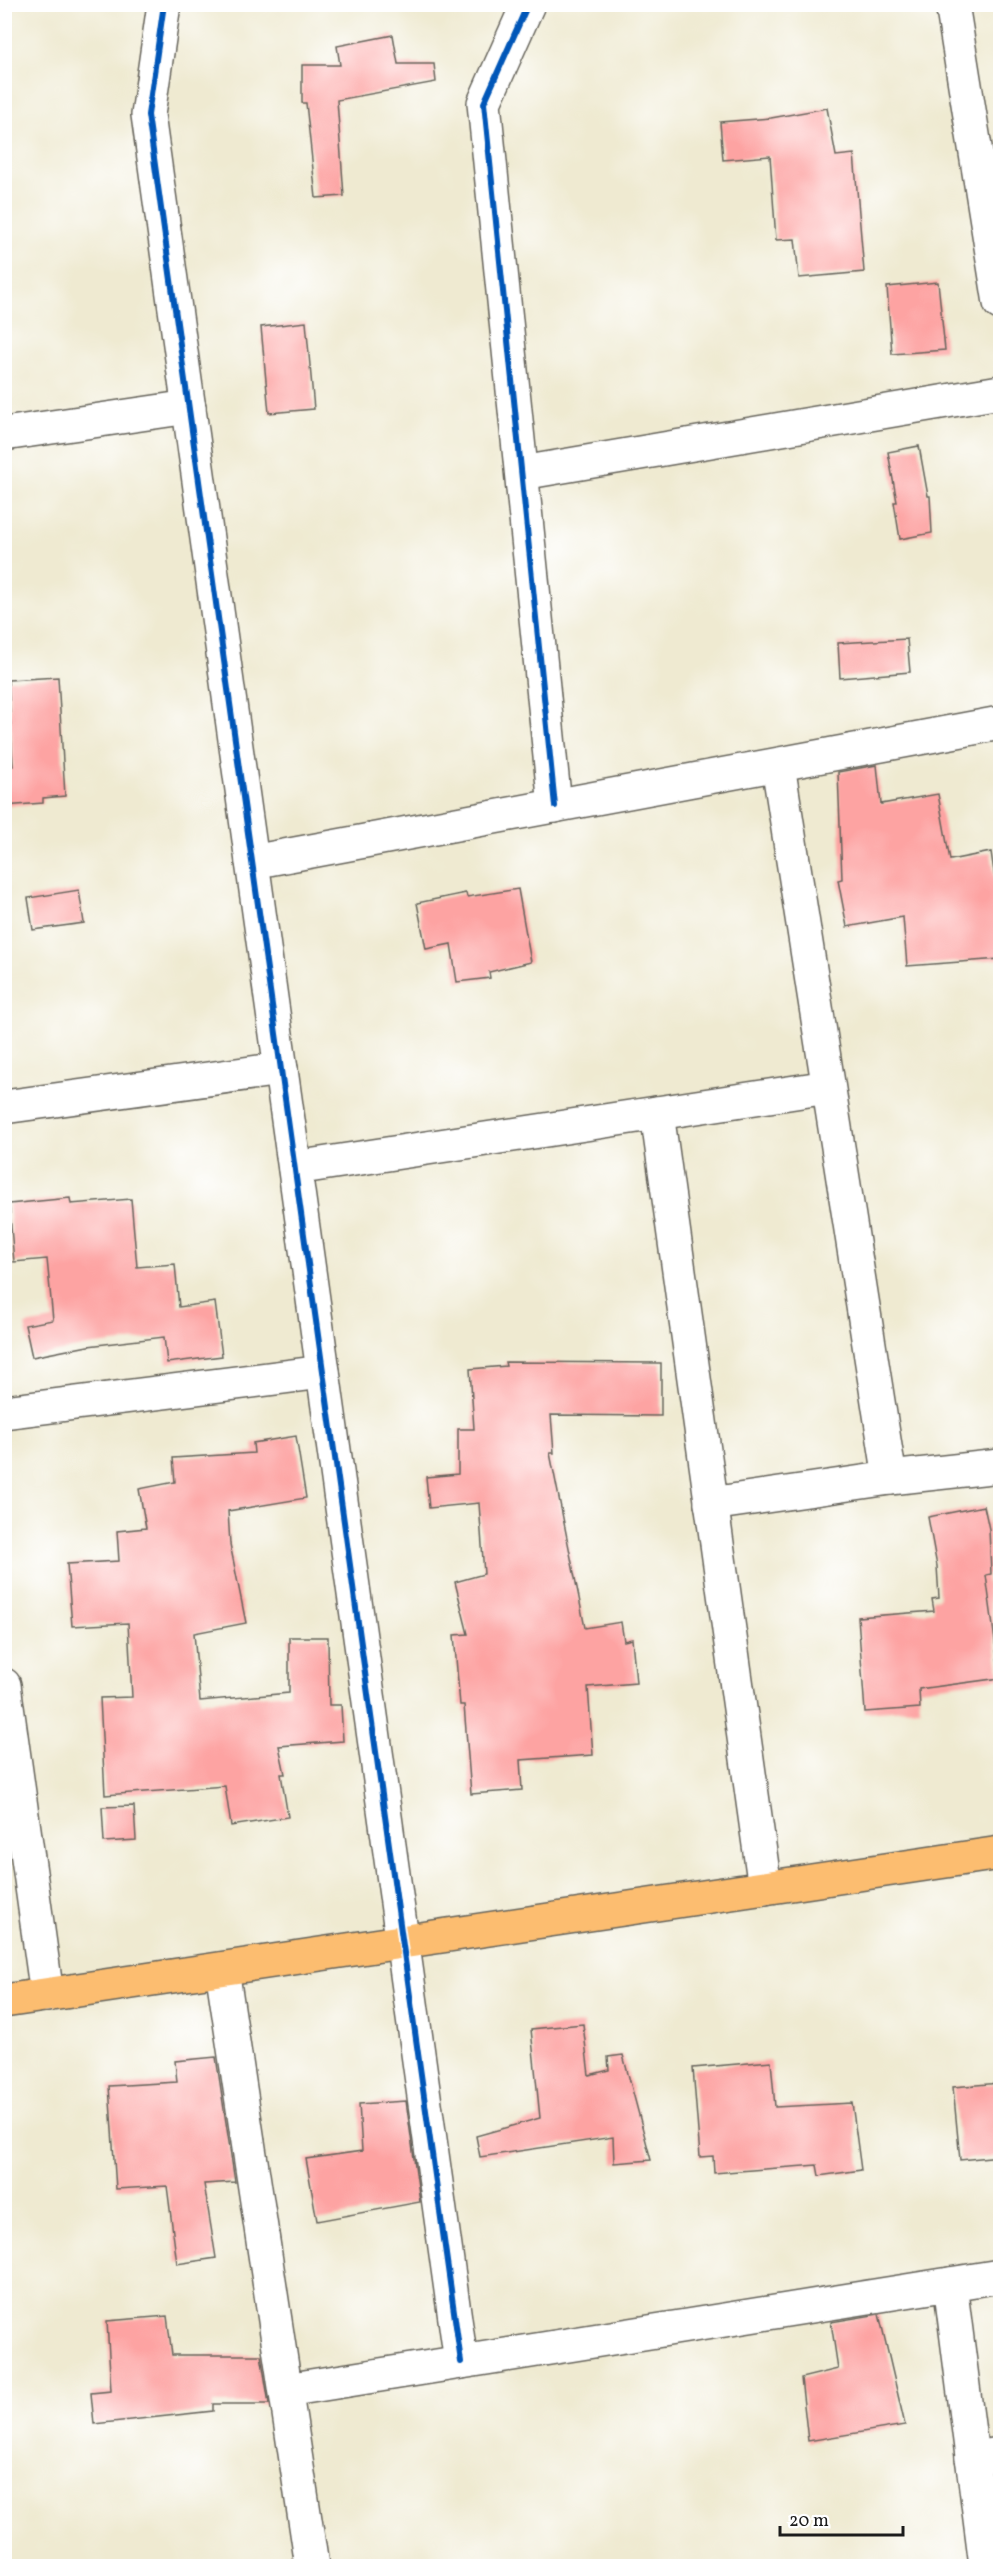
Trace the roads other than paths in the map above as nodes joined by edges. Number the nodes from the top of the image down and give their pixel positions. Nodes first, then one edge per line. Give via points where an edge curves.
1 (164, 4) edge
2 (528, 4) edge
3 (952, 4) edge
4 (1000, 303) edge
5 (1000, 392) edge
6 (189, 407) junction
7 (4, 434) edge
8 (522, 473) junction
9 (1000, 723) edge
10 (778, 765) junction
11 (555, 806) junction
12 (252, 862) junction
13 (281, 1069) junction
14 (828, 1087) junction
15 (4, 1107) edge
16 (657, 1113) junction
17 (295, 1168) junction
18 (323, 1372) junction
19 (4, 1412) edge
20 (1000, 1466) edge
21 (890, 1478) junction
22 (711, 1504) junction
23 (4, 1685) edge
24 (1000, 1853) edge
25 (765, 1888) junction
26 (402, 1942) junction
27 (222, 1969) junction
28 (47, 1995) junction
29 (4, 2001) edge
30 (1000, 2276) edge
31 (950, 2284) junction
32 (461, 2362) junction
33 (286, 2390) junction
34 (986, 2456) edge
35 (312, 2566) edge
36 (986, 2566) edge

1 - 6 street via 148,115
2 - 8 street via 484,103
3 - 4 street
5 - 8 street
6 - 7 street
6 - 12 street
8 - 11 street
9 - 10 street
10 - 11 street
10 - 14 street
11 - 12 street
12 - 13 street
13 - 15 street
13 - 17 street
14 - 16 street
14 - 21 street
16 - 17 street
16 - 22 street
17 - 18 street
18 - 19 street
18 - 26 street
20 - 21 street
21 - 22 street
22 - 25 street
23 - 28 street
24 - 25 main road
25 - 26 main road
26 - 27 main road
26 - 32 street
27 - 28 main road
27 - 33 street
28 - 29 main road
30 - 31 street
31 - 32 street
31 - 34 street
32 - 33 street
33 - 35 street
34 - 36 street

